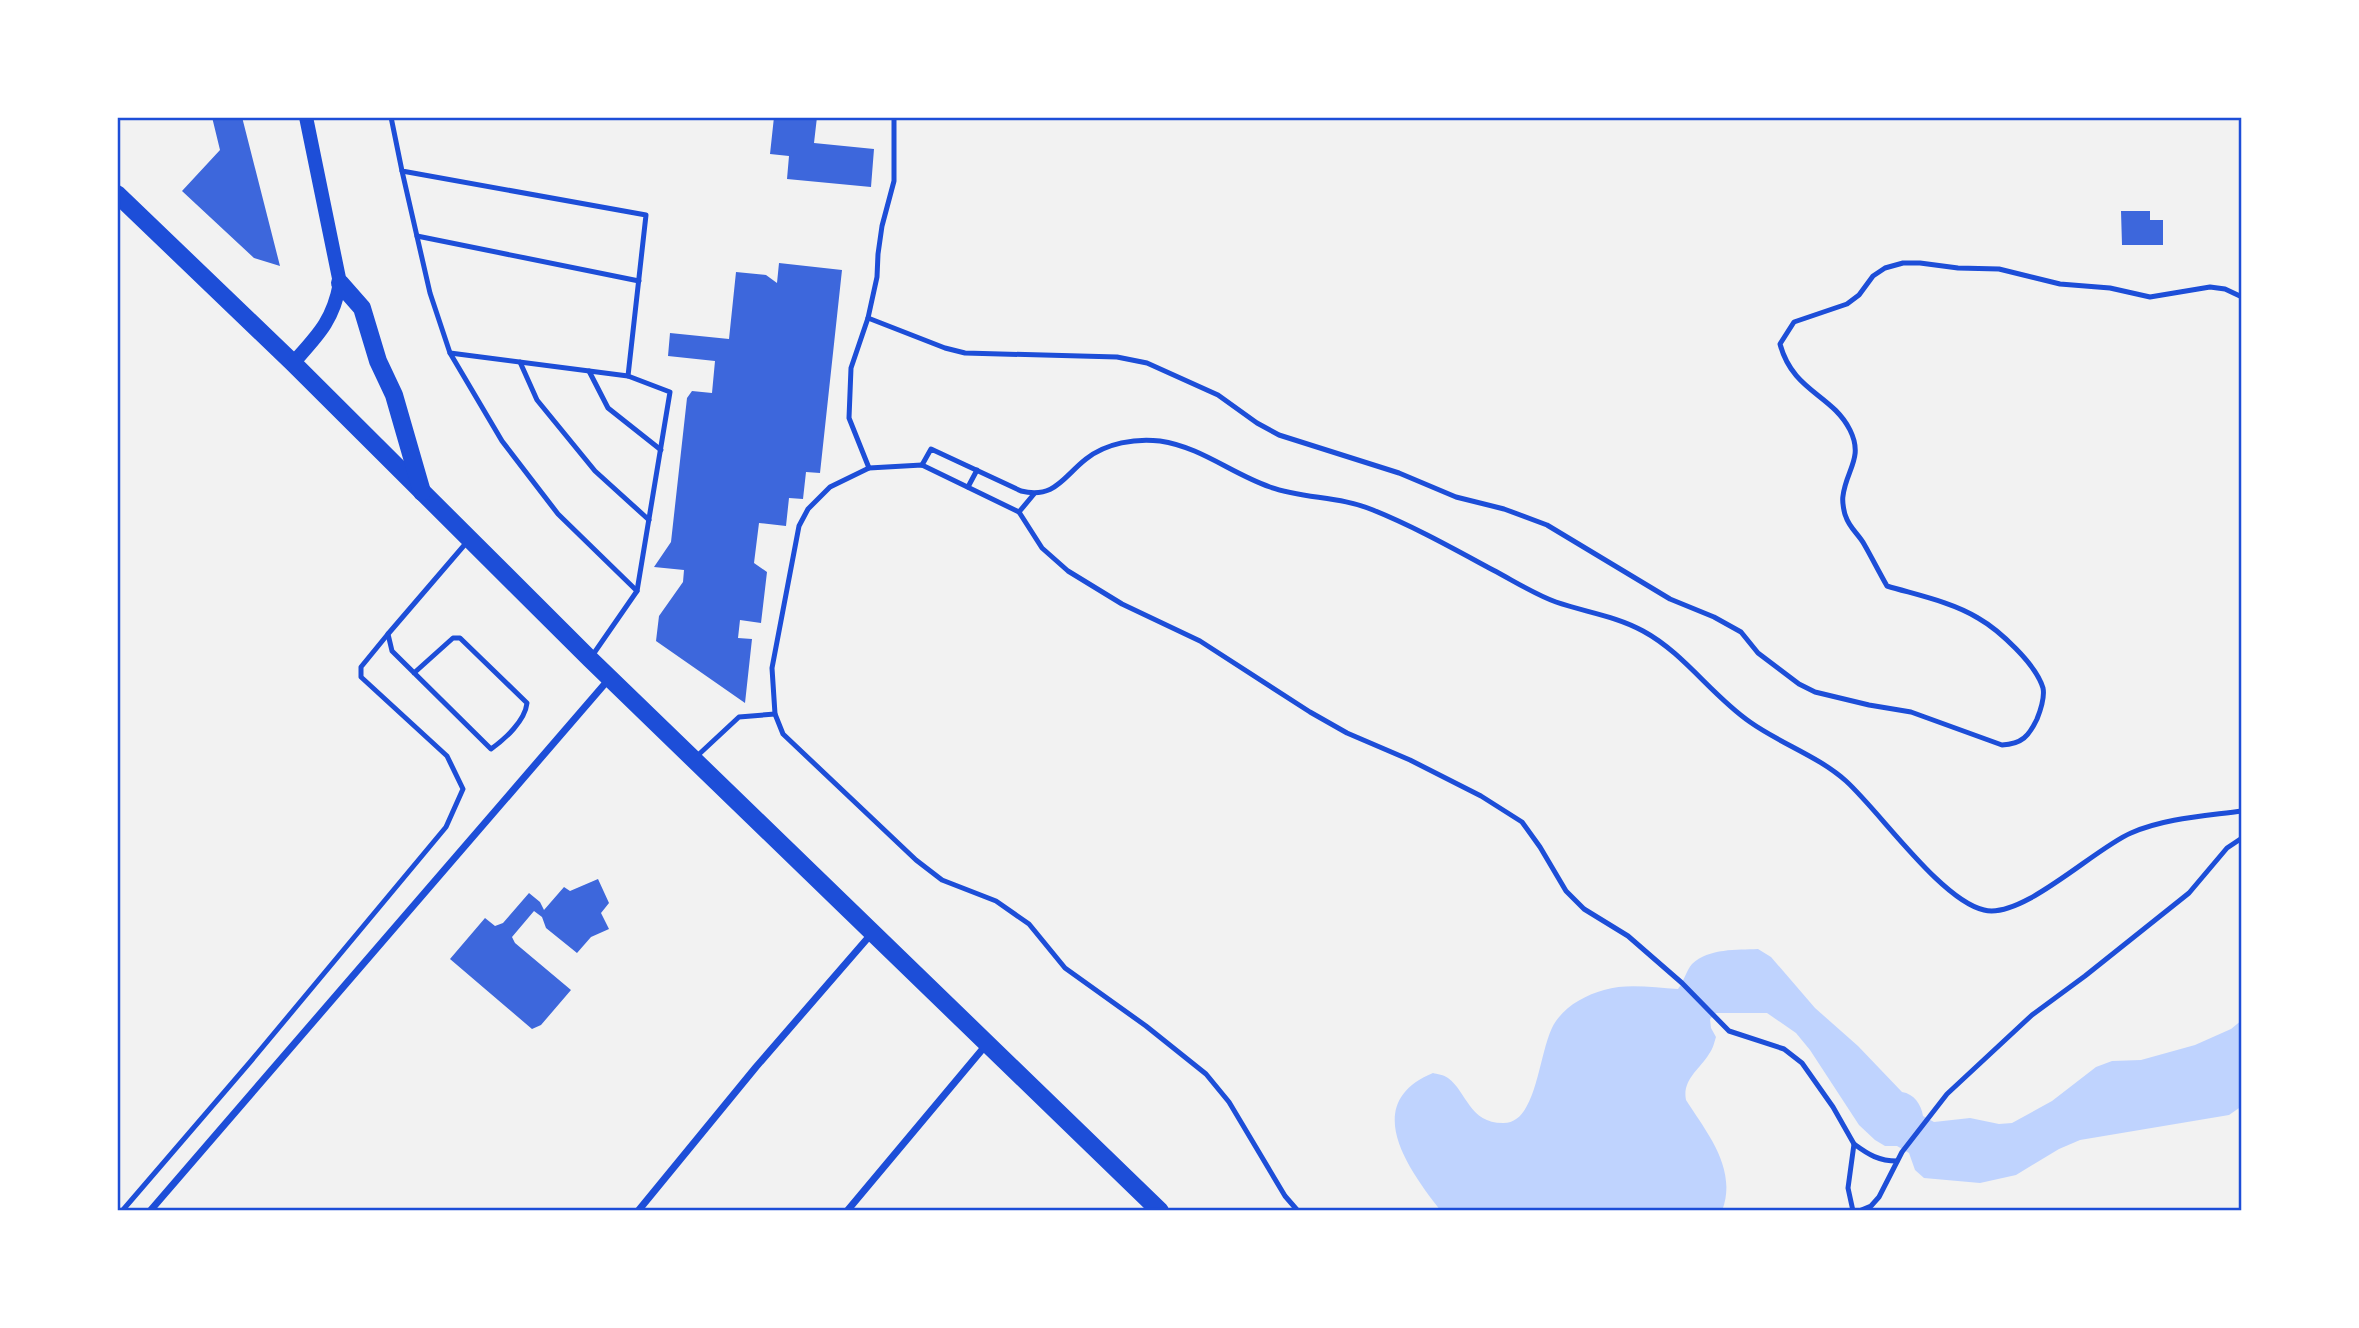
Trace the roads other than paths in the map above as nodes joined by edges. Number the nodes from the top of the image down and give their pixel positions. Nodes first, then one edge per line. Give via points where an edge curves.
1 (306, 117) edge
2 (391, 117) edge
3 (894, 117) edge
4 (402, 171) junction
5 (117, 194) edge
6 (417, 236) junction
7 (639, 281) junction
8 (340, 283) junction
9 (2242, 297) edge
10 (868, 318) junction
11 (450, 353) junction
12 (520, 362) junction
13 (293, 363) junction
14 (589, 371) junction
15 (628, 376) junction
16 (661, 450) junction
17 (922, 465) junction
18 (869, 468) junction
19 (977, 470) junction
20 (968, 487) junction
21 (1034, 494) junction
22 (424, 495) junction
23 (1019, 512) junction
24 (649, 520) junction
25 (469, 540) junction
26 (637, 591) junction
27 (388, 634) junction
28 (590, 659) junction
29 (414, 673) junction
30 (610, 678) junction
31 (775, 714) junction
32 (695, 758) junction
33 (2242, 811) edge
34 (2242, 838) edge
35 (874, 932) junction
36 (988, 1044) junction
37 (1854, 1144) junction
38 (1897, 1161) junction
39 (122, 1211) edge
40 (150, 1211) edge
41 (638, 1211) edge
42 (847, 1211) edge
43 (1160, 1211) edge
44 (1298, 1211) edge
45 (1853, 1211) edge
46 (1859, 1211) edge

1 - 8 main road
2 - 4 lane
3 - 10 lane via 894,181
4 - 6 lane
4 - 7 lane via 646,215
5 - 13 main road
6 - 7 lane
6 - 11 lane
7 - 15 lane
8 - 13 main road via 336,306 322,331
8 - 22 main road via 362,308
9 - 10 lane via 2210,287 2150,297 2060,284 1999,269 1903,263 1873,276 1847,304 1794,322 1780,345 1794,376 1850,429 1856,448 1843,497 1846,517 1887,586 1979,618 2035,671 2043,690 2042,708 2029,735 2016,744 2002,745 1911,712 1807,688 1758,653 1741,632 1670,599 1547,525 1279,435 1218,395 1147,363 1117,357 965,353
10 - 18 lane via 851,368 849,418
11 - 12 lane
11 - 26 lane via 502,441 558,514
12 - 14 lane
12 - 24 lane via 537,400 586,461
13 - 22 main road
14 - 15 lane
14 - 16 lane via 608,408
15 - 16 lane via 670,392
16 - 24 lane
17 - 18 lane
17 - 19 lane via 931,449
17 - 20 lane
18 - 31 lane via 830,487 808,509 799,526 772,668
19 - 20 lane
19 - 21 lane
20 - 23 lane
21 - 23 lane
21 - 33 lane via 1063,482 1087,457 1108,447 1160,441 1213,458 1273,489 1337,499 1389,516 1556,602 1643,631 1750,722 1847,782 1933,874 1968,905 1987,912 2024,901 2130,833
22 - 25 main road
23 - 37 lane via 1042,548 1068,571 1122,604 1200,641 1347,733 1482,796 1522,822 1566,891 1584,909 1628,936 1729,1031 1784,1049 1802,1063
24 - 26 lane
25 - 27 lane
25 - 28 main road
26 - 28 lane
27 - 29 lane via 392,651
27 - 39 lane via 360,667 361,677 447,756 463,789 446,827
28 - 30 main road
29 - 29 lane via 491,749 526,713 527,703 460,638 453,638
30 - 32 main road
30 - 40 street
31 - 32 lane via 740,717
31 - 44 lane via 783,734 916,860 942,880 996,901 1028,924 1065,968 1206,1074
32 - 35 main road
34 - 38 lane via 2227,848 2189,893 2032,1015 1947,1094
35 - 36 main road
35 - 41 street
36 - 42 street
36 - 43 main road
37 - 38 lane via 1869,1156
37 - 45 lane via 1848,1188
38 - 46 lane via 1879,1197

